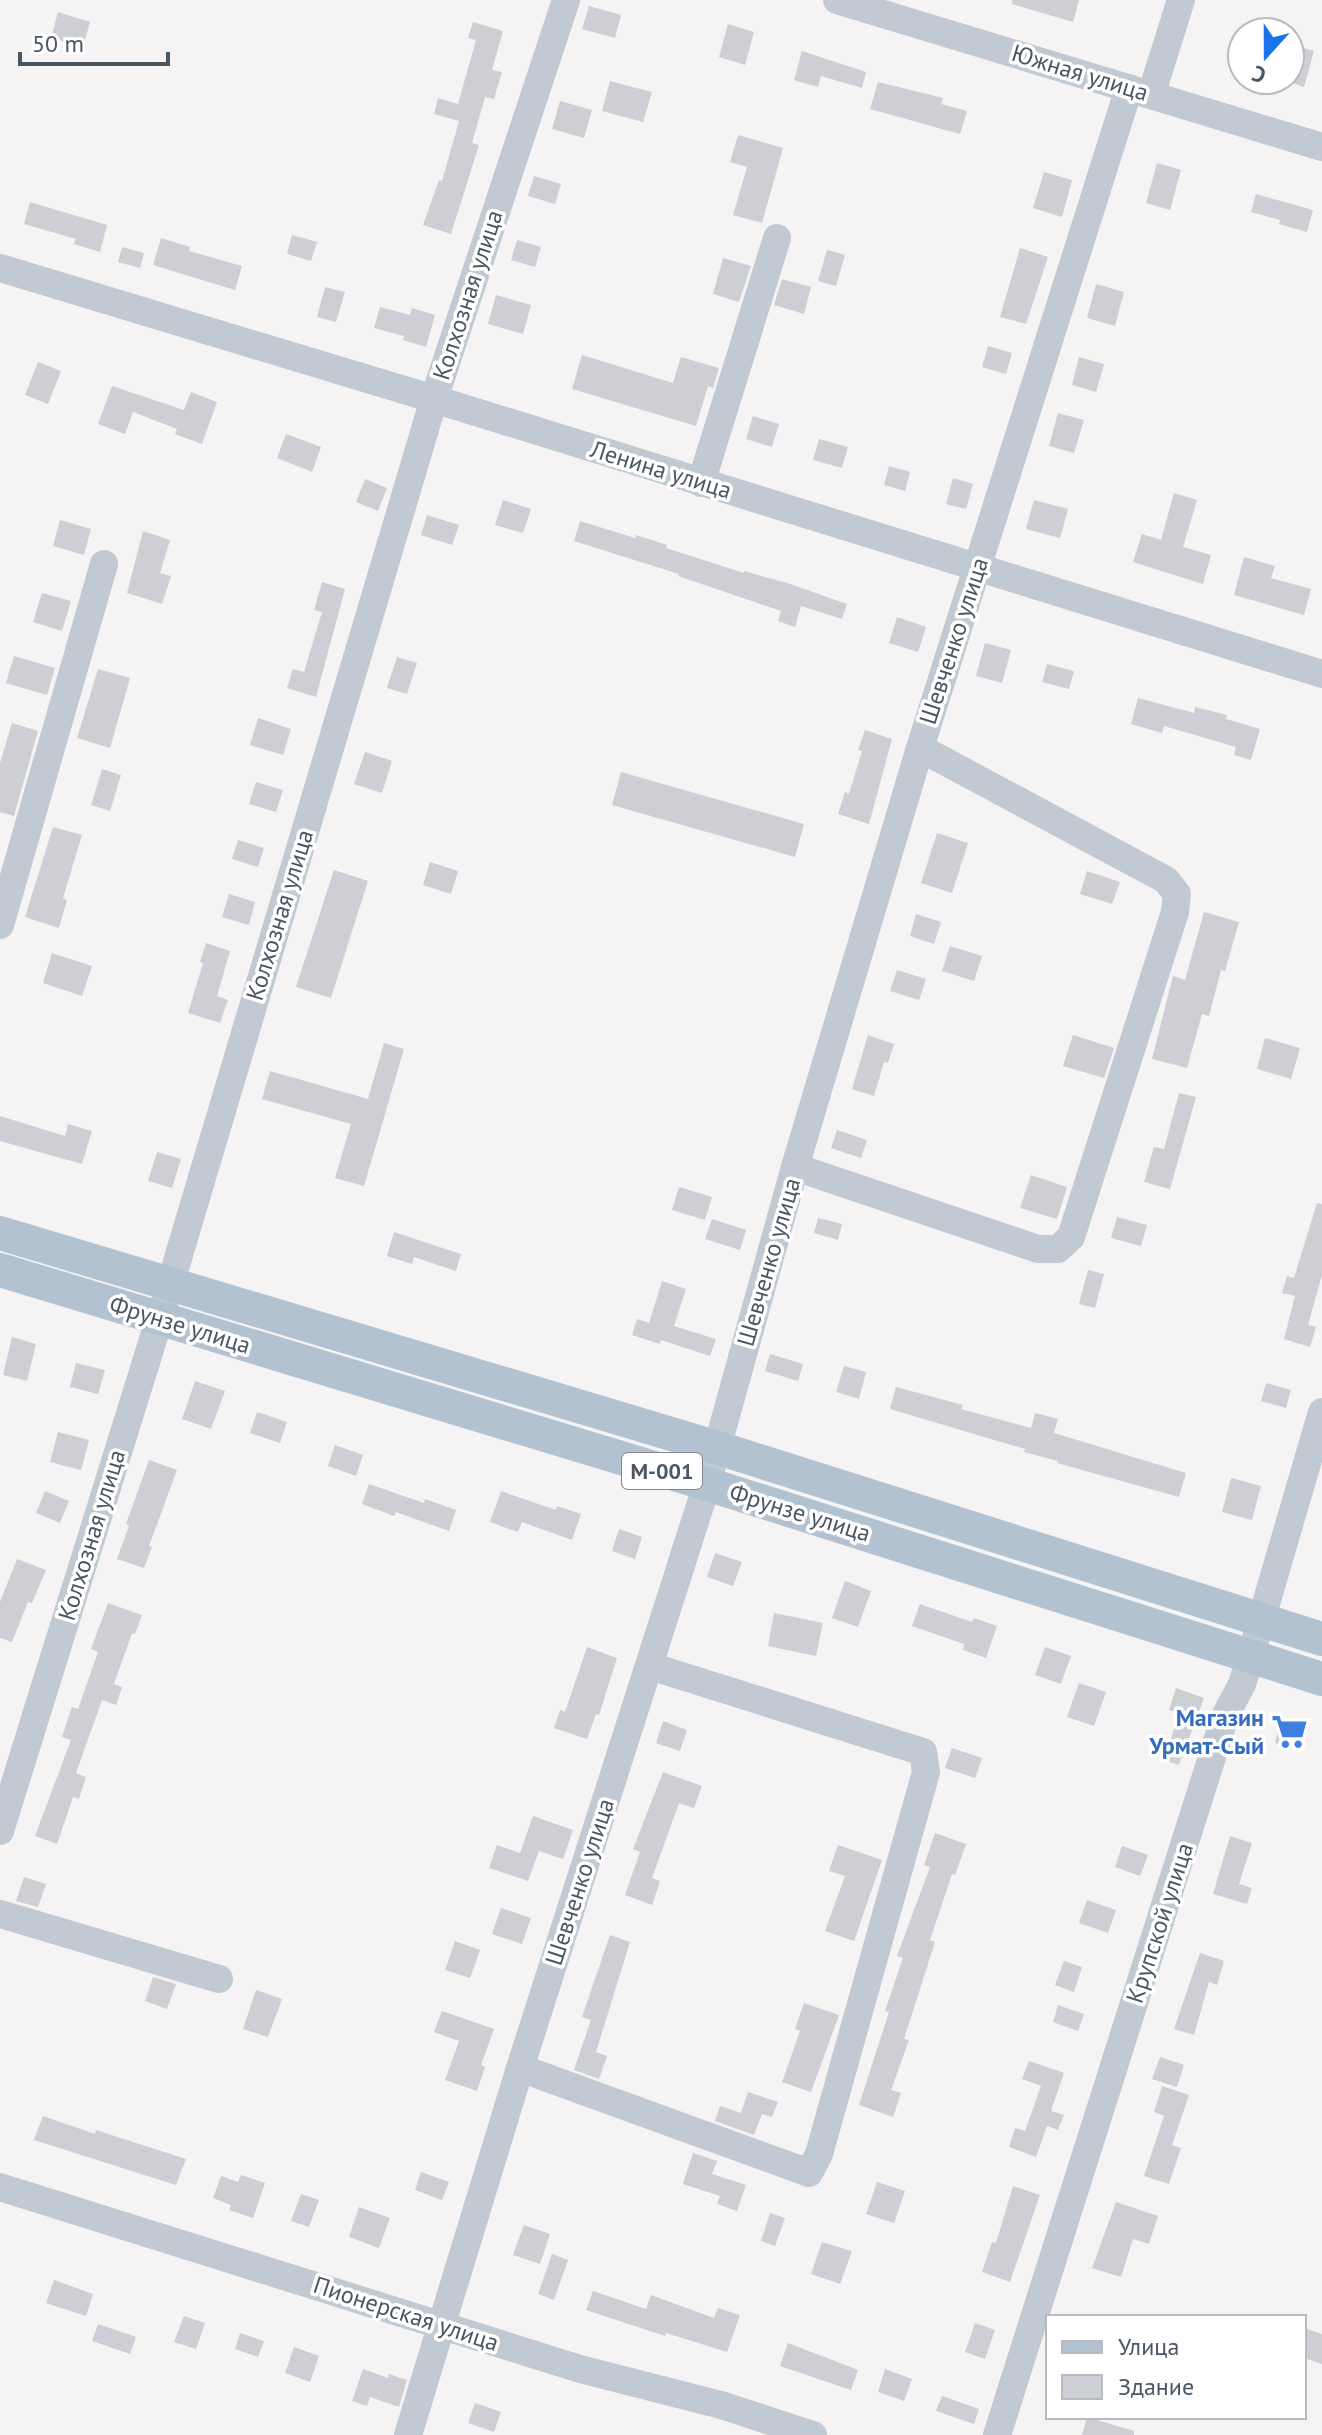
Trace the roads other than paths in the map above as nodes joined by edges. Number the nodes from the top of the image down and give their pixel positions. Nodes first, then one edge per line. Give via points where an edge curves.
1 (566, 0) edge
2 (837, 0) edge
3 (1181, 0) edge
4 (1140, 91) junction
5 (1322, 147) edge
6 (777, 238) dead end
7 (0, 268) edge
8 (434, 399) junction
9 (701, 483) junction
10 (104, 564) dead end
11 (977, 569) junction
12 (1322, 674) edge
13 (920, 748) junction
14 (12, 836) edge
15 (0, 925) edge
16 (795, 1167) junction
17 (0, 1233) edge
18 (0, 1270) edge
19 (170, 1285) junction
20 (160, 1319) junction
21 (1322, 1412) edge
22 (718, 1448) junction
23 (707, 1484) junction
24 (1262, 1618) junction
25 (1322, 1639) edge
26 (1251, 1655) junction
27 (650, 1666) junction
28 (1322, 1679) edge
29 (0, 1831) edge
30 (0, 1914) edge
31 (219, 1979) dead end
32 (520, 2068) junction
33 (0, 2187) edge
34 (440, 2325) junction
35 (408, 2435) edge
36 (813, 2435) edge
37 (997, 2435) edge

1 - 8 street, Колхозная улица
2 - 4 street, Южная улица
3 - 4 street, Шевченко улица
4 - 5 street, Южная улица
4 - 11 street, Шевченко улица
6 - 9 street
7 - 8 street, Ленина улица
8 - 9 street, Ленина улица
8 - 19 street, Колхозная улица
9 - 11 street, Ленина улица
10 - 14 street
11 - 12 street, Ленина улица
11 - 13 street, Шевченко улица
13 - 16 street, Шевченко улица
13 - 16 street via 1166,880 1177,894 1175,912 1071,1237 1058,1249 1038,1249
14 - 15 street
16 - 22 street, Шевченко улица
17 - 19 main road, Фрунзе улица / M-001
18 - 20 main road, Фрунзе улица / M-001
19 - 20 street, Колхозная улица
19 - 22 main road, Фрунзе улица / M-001
20 - 23 main road, Фрунзе улица / M-001
20 - 29 street, Колхозная улица
21 - 24 street, Крупской улица
22 - 23 street, Шевченко улица
22 - 24 main road, Фрунзе улица / M-001
23 - 26 main road, Фрунзе улица / M-001
23 - 27 street, Шевченко улица
24 - 25 main road, Фрунзе улица / M-001
24 - 26 street, Крупской улица
26 - 28 main road, Фрунзе улица / M-001
26 - 37 street, Крупской улица via 1225,1716
27 - 32 street, Шевченко улица
27 - 32 street via 923,1752 926,1772 819,2154 809,2173
30 - 31 street
32 - 34 street, Шевченко улица
33 - 34 street, Пионерская улица
34 - 35 street, Шевченко улица
34 - 36 street, Пионерская улица

